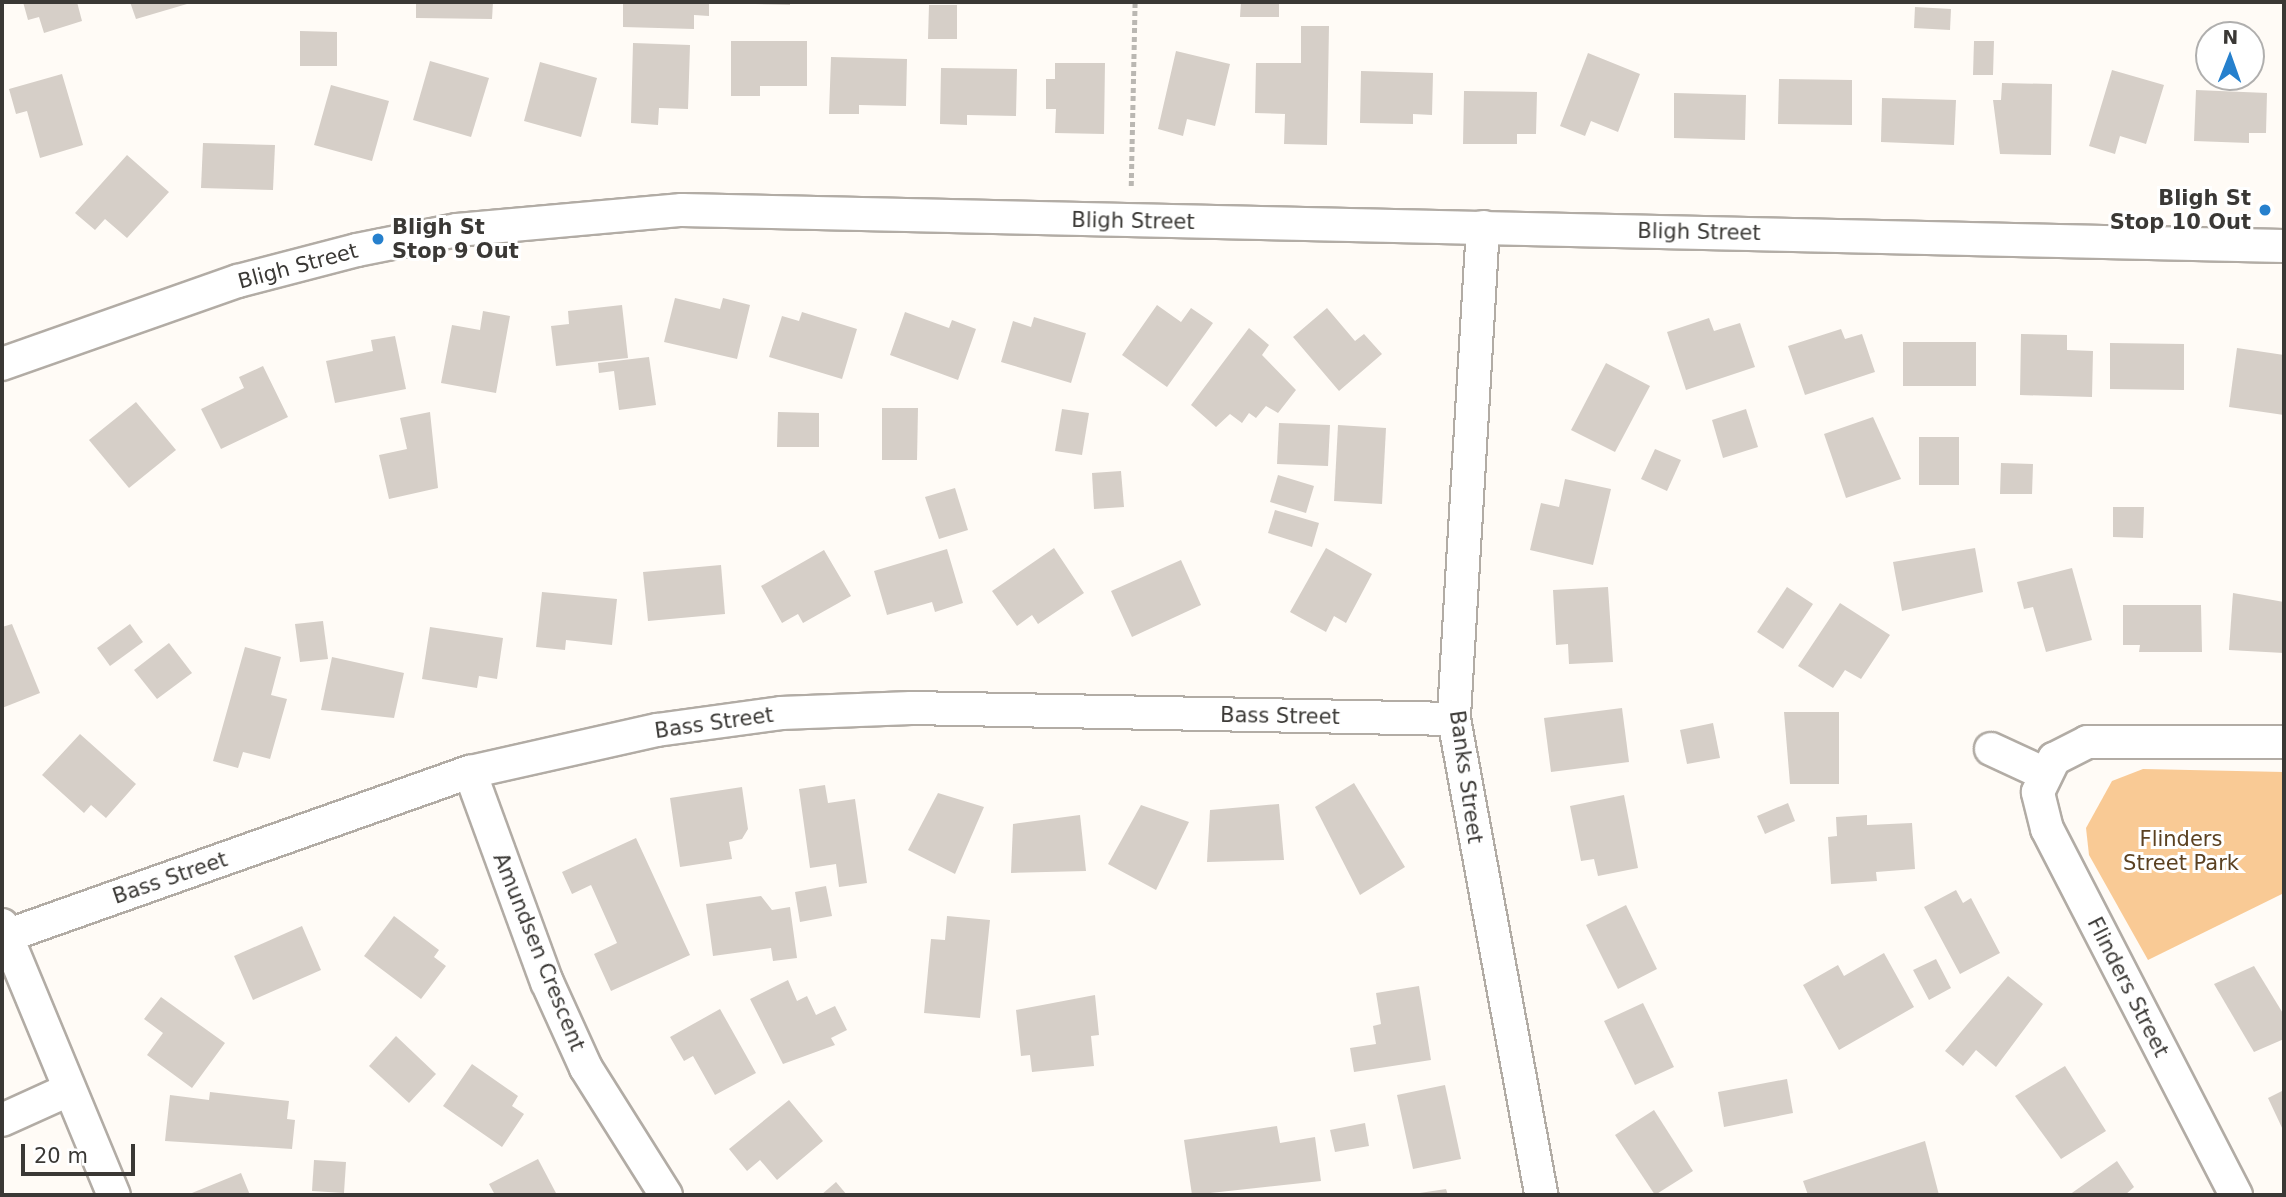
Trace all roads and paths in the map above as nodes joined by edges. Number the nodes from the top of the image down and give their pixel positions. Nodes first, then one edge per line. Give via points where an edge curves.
1 (1136, 2) edge
2 (1130, 221) junction
3 (1483, 227) junction
4 (2284, 246) edge
5 (2, 364) edge
6 (1454, 719) junction
7 (2284, 742) edge
8 (1991, 749) dead end
9 (470, 772) junction
10 (2042, 773) junction
11 (4, 930) edge
12 (66, 1091) junction
13 (2, 1120) edge
14 (114, 1195) edge
15 (666, 1195) edge
16 (1541, 1195) edge
17 (2236, 1195) edge

1 - 2 path
2 - 3 street, Bligh Street
2 - 5 street, Bligh Street via 682,210 457,230 238,281
3 - 4 street, Bligh Street
3 - 6 street, Banks Street
6 - 9 street, Bass Street via 911,708 781,713 657,730
6 - 16 street, Banks Street
7 - 10 street via 2098,740 2068,748
8 - 10 street
9 - 11 street, Bass Street
9 - 15 street, Amundsen Crescent via 580,1056
10 - 17 street, Flinders Street via 2039,811 2047,829
11 - 12 street
12 - 13 street
12 - 14 street

